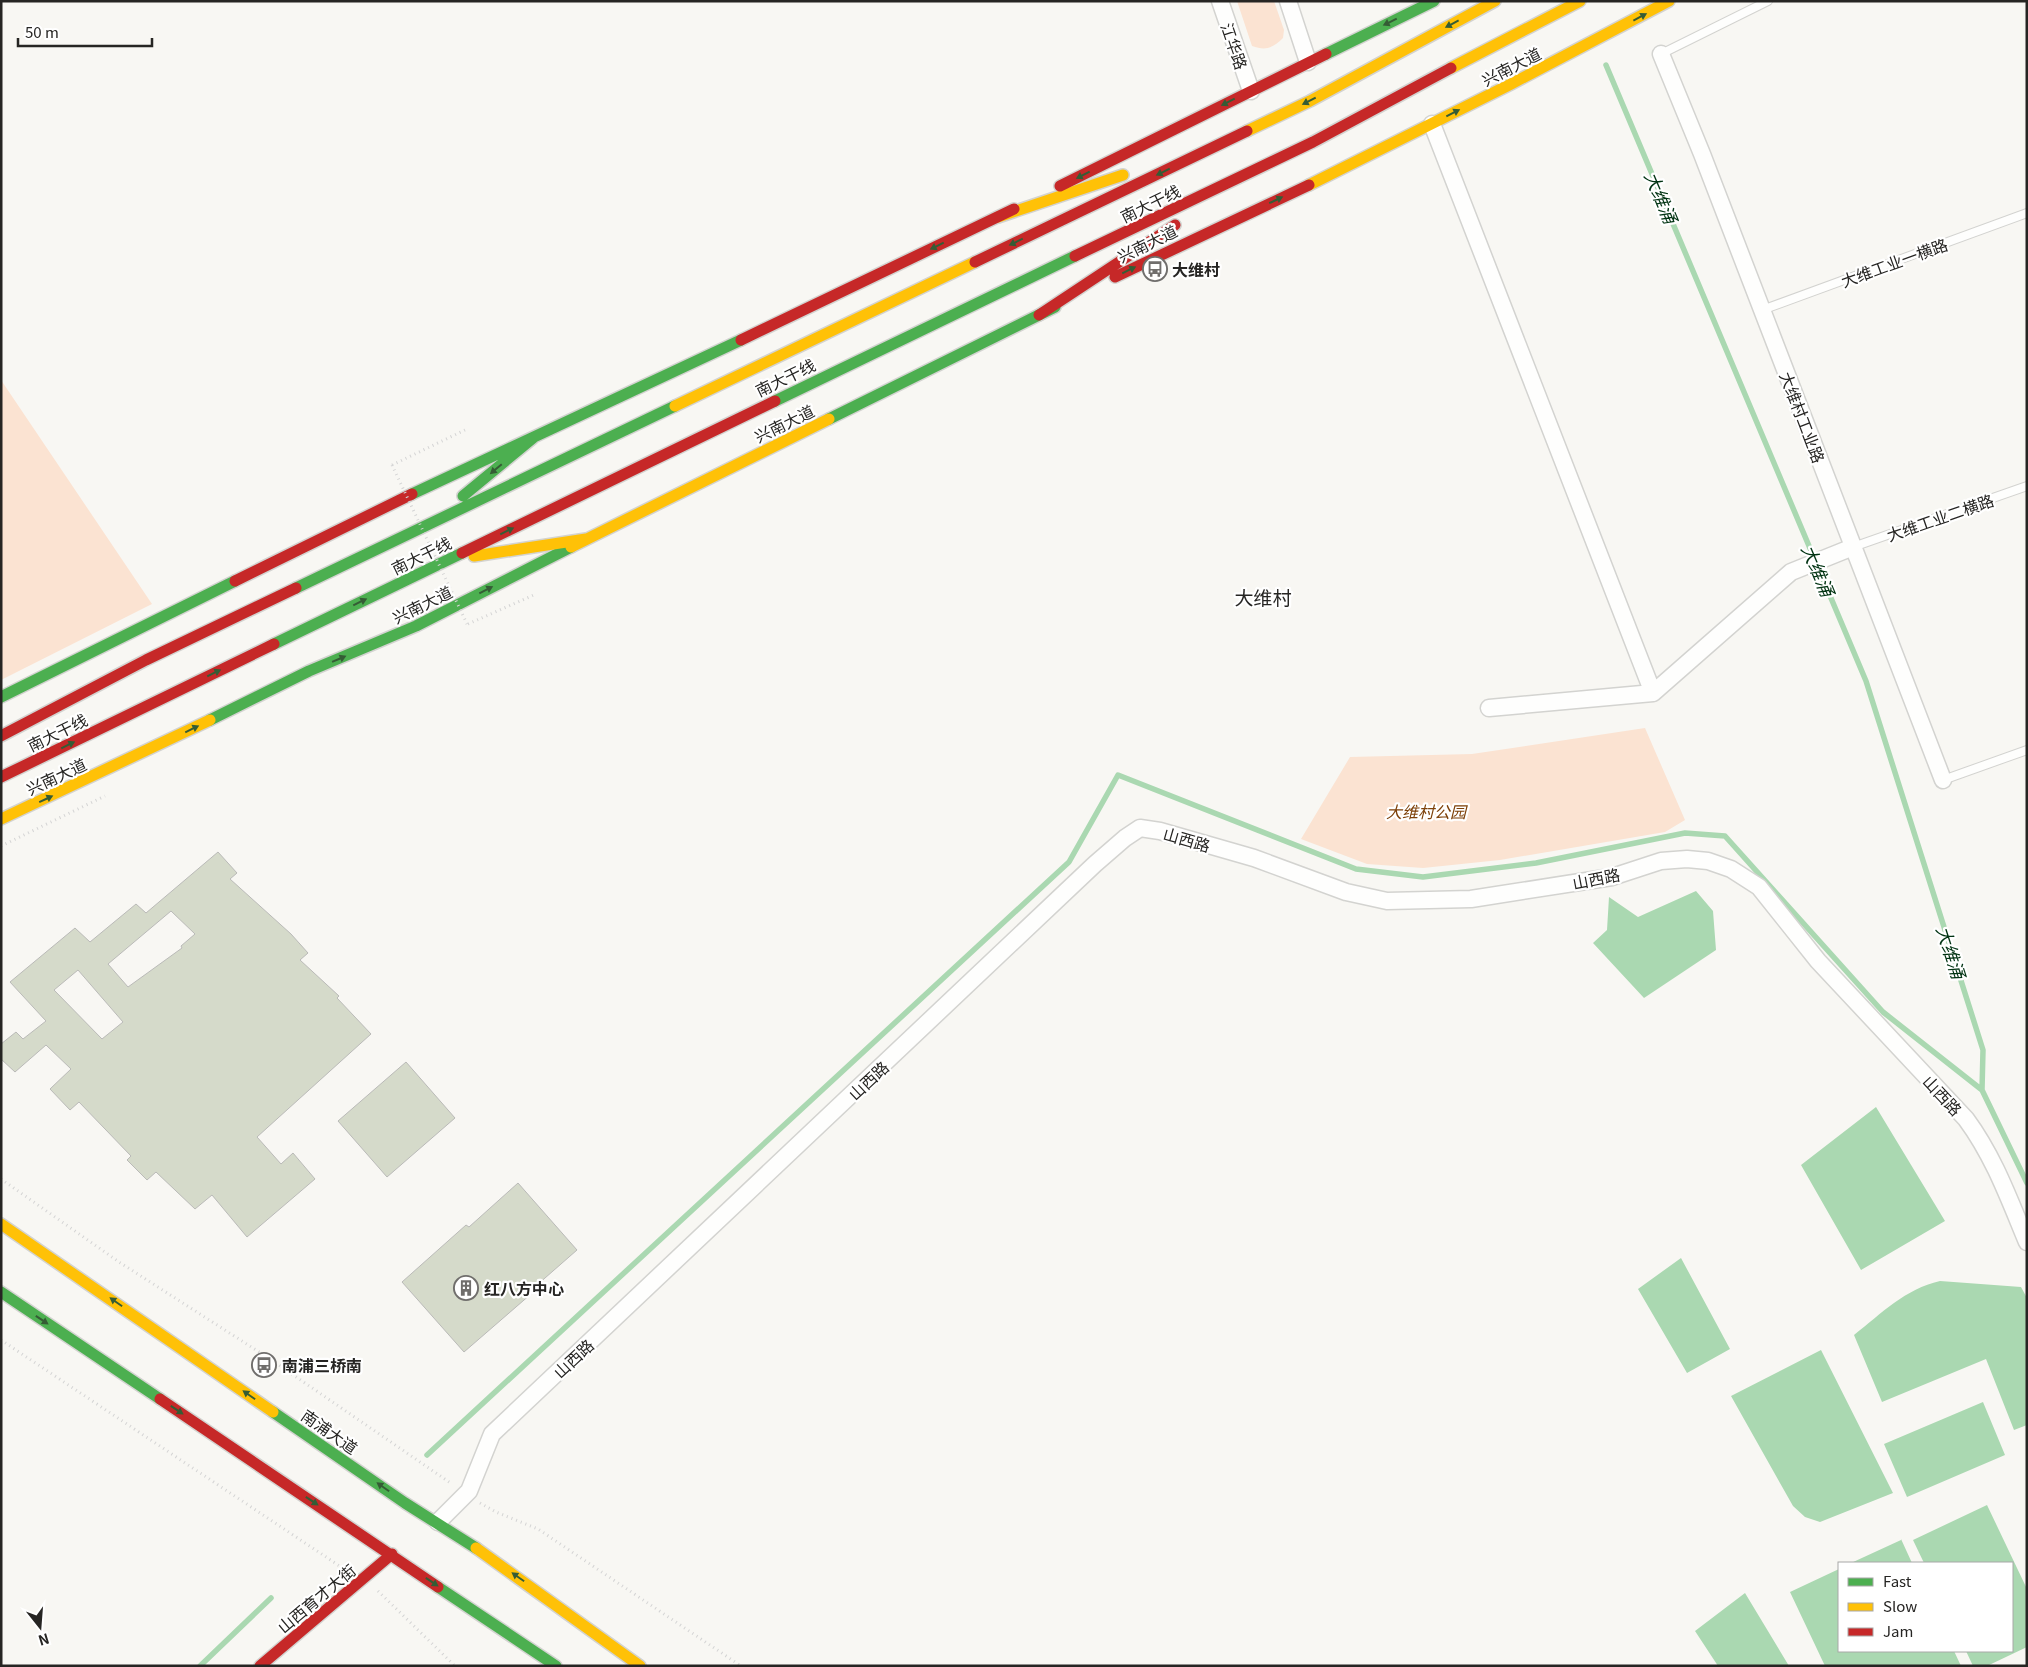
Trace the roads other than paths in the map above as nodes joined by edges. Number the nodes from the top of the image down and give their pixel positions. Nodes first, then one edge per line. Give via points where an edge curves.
1 (1220, 1) edge
2 (1288, 1) edge
3 (1434, 1) edge
4 (1495, 1) edge
5 (1580, 1) edge
6 (1669, 1) edge
7 (1768, 1) edge
8 (1660, 54) joint
9 (1308, 62) junction
10 (1251, 91) junction
11 (1432, 124) junction
12 (1256, 127) junction
13 (1269, 164) junction
14 (2027, 214) edge
15 (998, 217) junction
16 (1762, 310) junction
17 (1038, 315) junction
18 (533, 438) junction
19 (2027, 486) edge
20 (431, 523) junction
21 (586, 539) junction
22 (1853, 547) junction
23 (448, 560) junction
24 (1654, 693) junction
25 (1, 697) edge
26 (1490, 708) dead end
27 (7, 734) edge
28 (2027, 750) edge
29 (1, 777) edge
30 (1943, 780) joint
31 (1, 819) edge
32 (1, 1224) edge
33 (2027, 1242) edge
34 (1, 1292) edge
35 (438, 1522) junction
36 (392, 1554) junction
37 (558, 1605) junction
38 (514, 1637) junction
39 (260, 1666) edge
40 (550, 1666) edge
41 (556, 1666) edge
42 (640, 1666) edge
43 (654, 1666) edge

1 - 10 street, 江华路
2 - 9 street
3 -> 9 main road
4 -> 12 main road, 南大干线
5 - 13 main road, 南大干线
11 -> 6 main road, 兴南大道
7 - 8 lane
8 - 16 street, 大维村工业路
9 - 10 main road
10 -> 15 main road
17 -> 11 main road, 兴南大道
11 - 24 street
12 - 15 main road
12 -> 20 main road, 南大干线
13 - 17 main road
23 -> 13 main road, 南大干线
14 - 16 lane, 大维工业一横路
15 -> 18 main road
16 - 22 street, 大维村工业路
17 - 21 main road, 兴南大道
18 -> 20 main road
18 - 25 main road via 369,514
19 - 22 lane, 大维工业二横路
20 - 27 main road, 南大干线 via 146,660
21 - 23 main road
31 -> 21 main road, 兴南大道 via 122,764 309,671 416,626
22 - 24 street via 1791,572
22 - 30 street, 大维村工业路
29 -> 23 main road, 南大干线
24 - 26 street
28 - 30 lane
35 -> 32 main road, 南浦大道 via 405,1503
33 - 35 street, 山西路 via 1999,1172 1984,1143 1966,1120 1818,961 1759,887 1732,869 1708,861 1661,861 1612,877 1471,899 1387,901 1346,892 1254,858 1140,828 1095,864 492,1434 469,1491
34 -> 36 main road
37 -> 35 main road, 南浦大道
36 -> 38 main road
36 - 39 main road, 山西育才大街
37 - 42 main road, 南浦大道
37 - 43 main road
38 - 40 main road
38 - 41 main road

